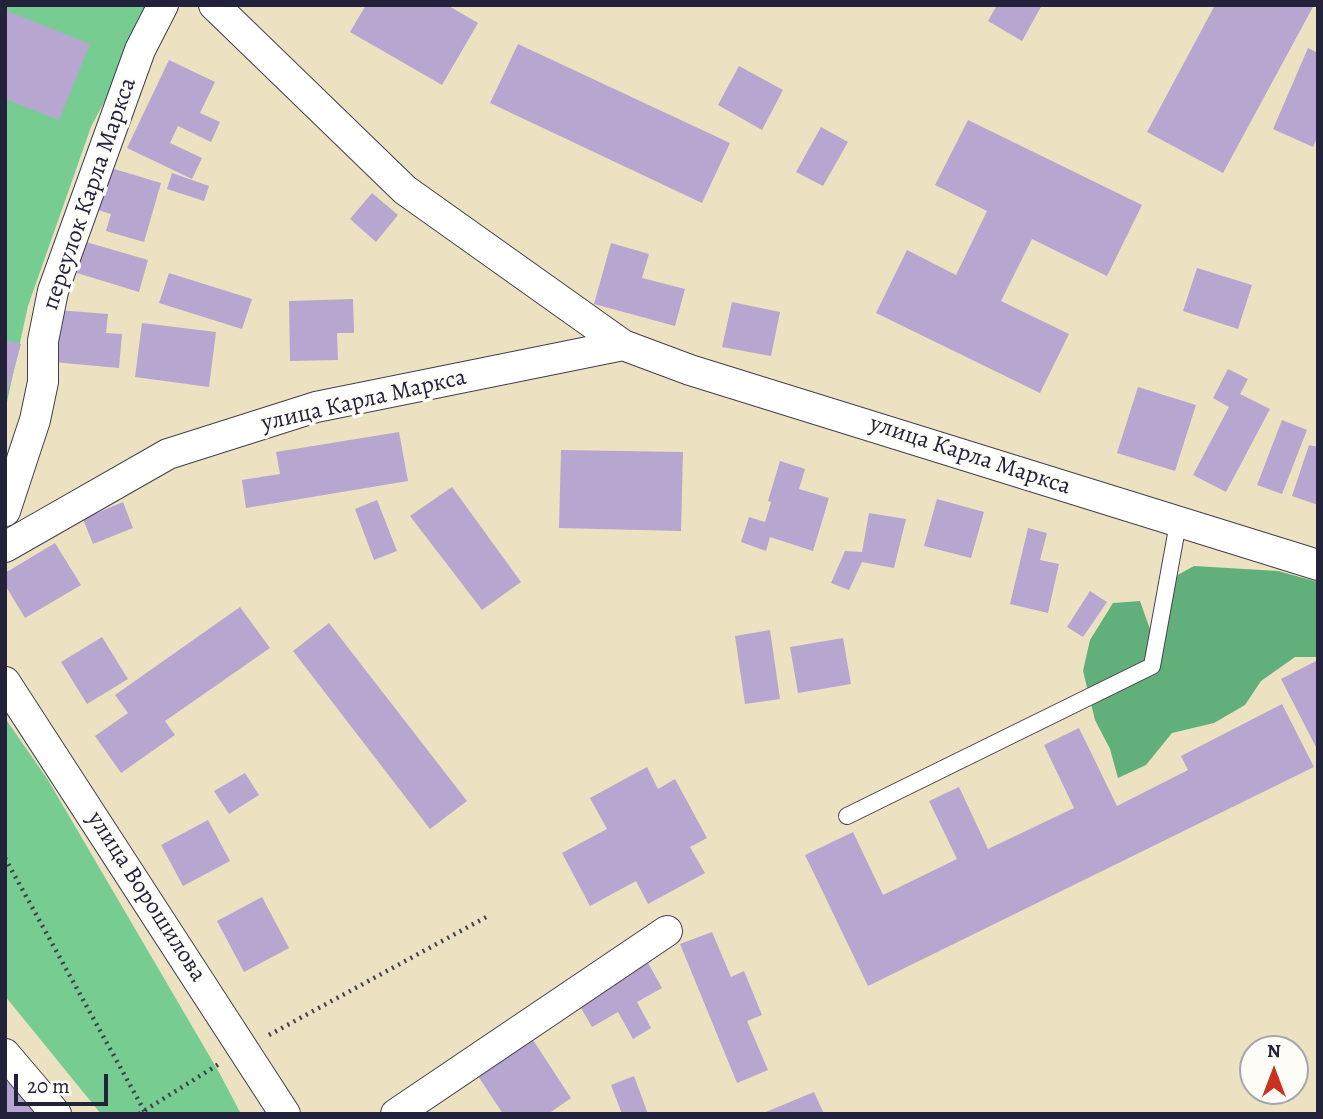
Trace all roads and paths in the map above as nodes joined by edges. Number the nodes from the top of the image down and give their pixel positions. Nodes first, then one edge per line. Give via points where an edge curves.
1 (163, 5) edge
2 (214, 5) edge
3 (623, 345) junction
4 (5, 511) edge
5 (1178, 523) junction
6 (5, 547) edge
7 (1318, 565) edge
8 (5, 682) edge
9 (847, 816) dead end
10 (5, 859) edge
11 (490, 915) dead end
12 (667, 931) dead end
13 (245, 1049) junction
14 (5, 1054) edge
15 (143, 1113) edge
16 (56, 1114) edge
17 (285, 1114) edge
18 (396, 1114) edge

1 - 4 street, переулок Карла Маркса via 140,50 53,291 35,421
2 - 3 street, улица Карла Маркса via 405,190
3 - 5 street, улица Карла Маркса
3 - 6 street, улица Карла Маркса via 316,407 180,450
5 - 7 street, улица Карла Маркса
5 - 9 lane via 1152,666
8 - 13 street, улица Ворошилова
10 - 15 path
11 - 13 path
12 - 18 street
13 - 15 path
13 - 17 street, улица Ворошилова
14 - 16 street

